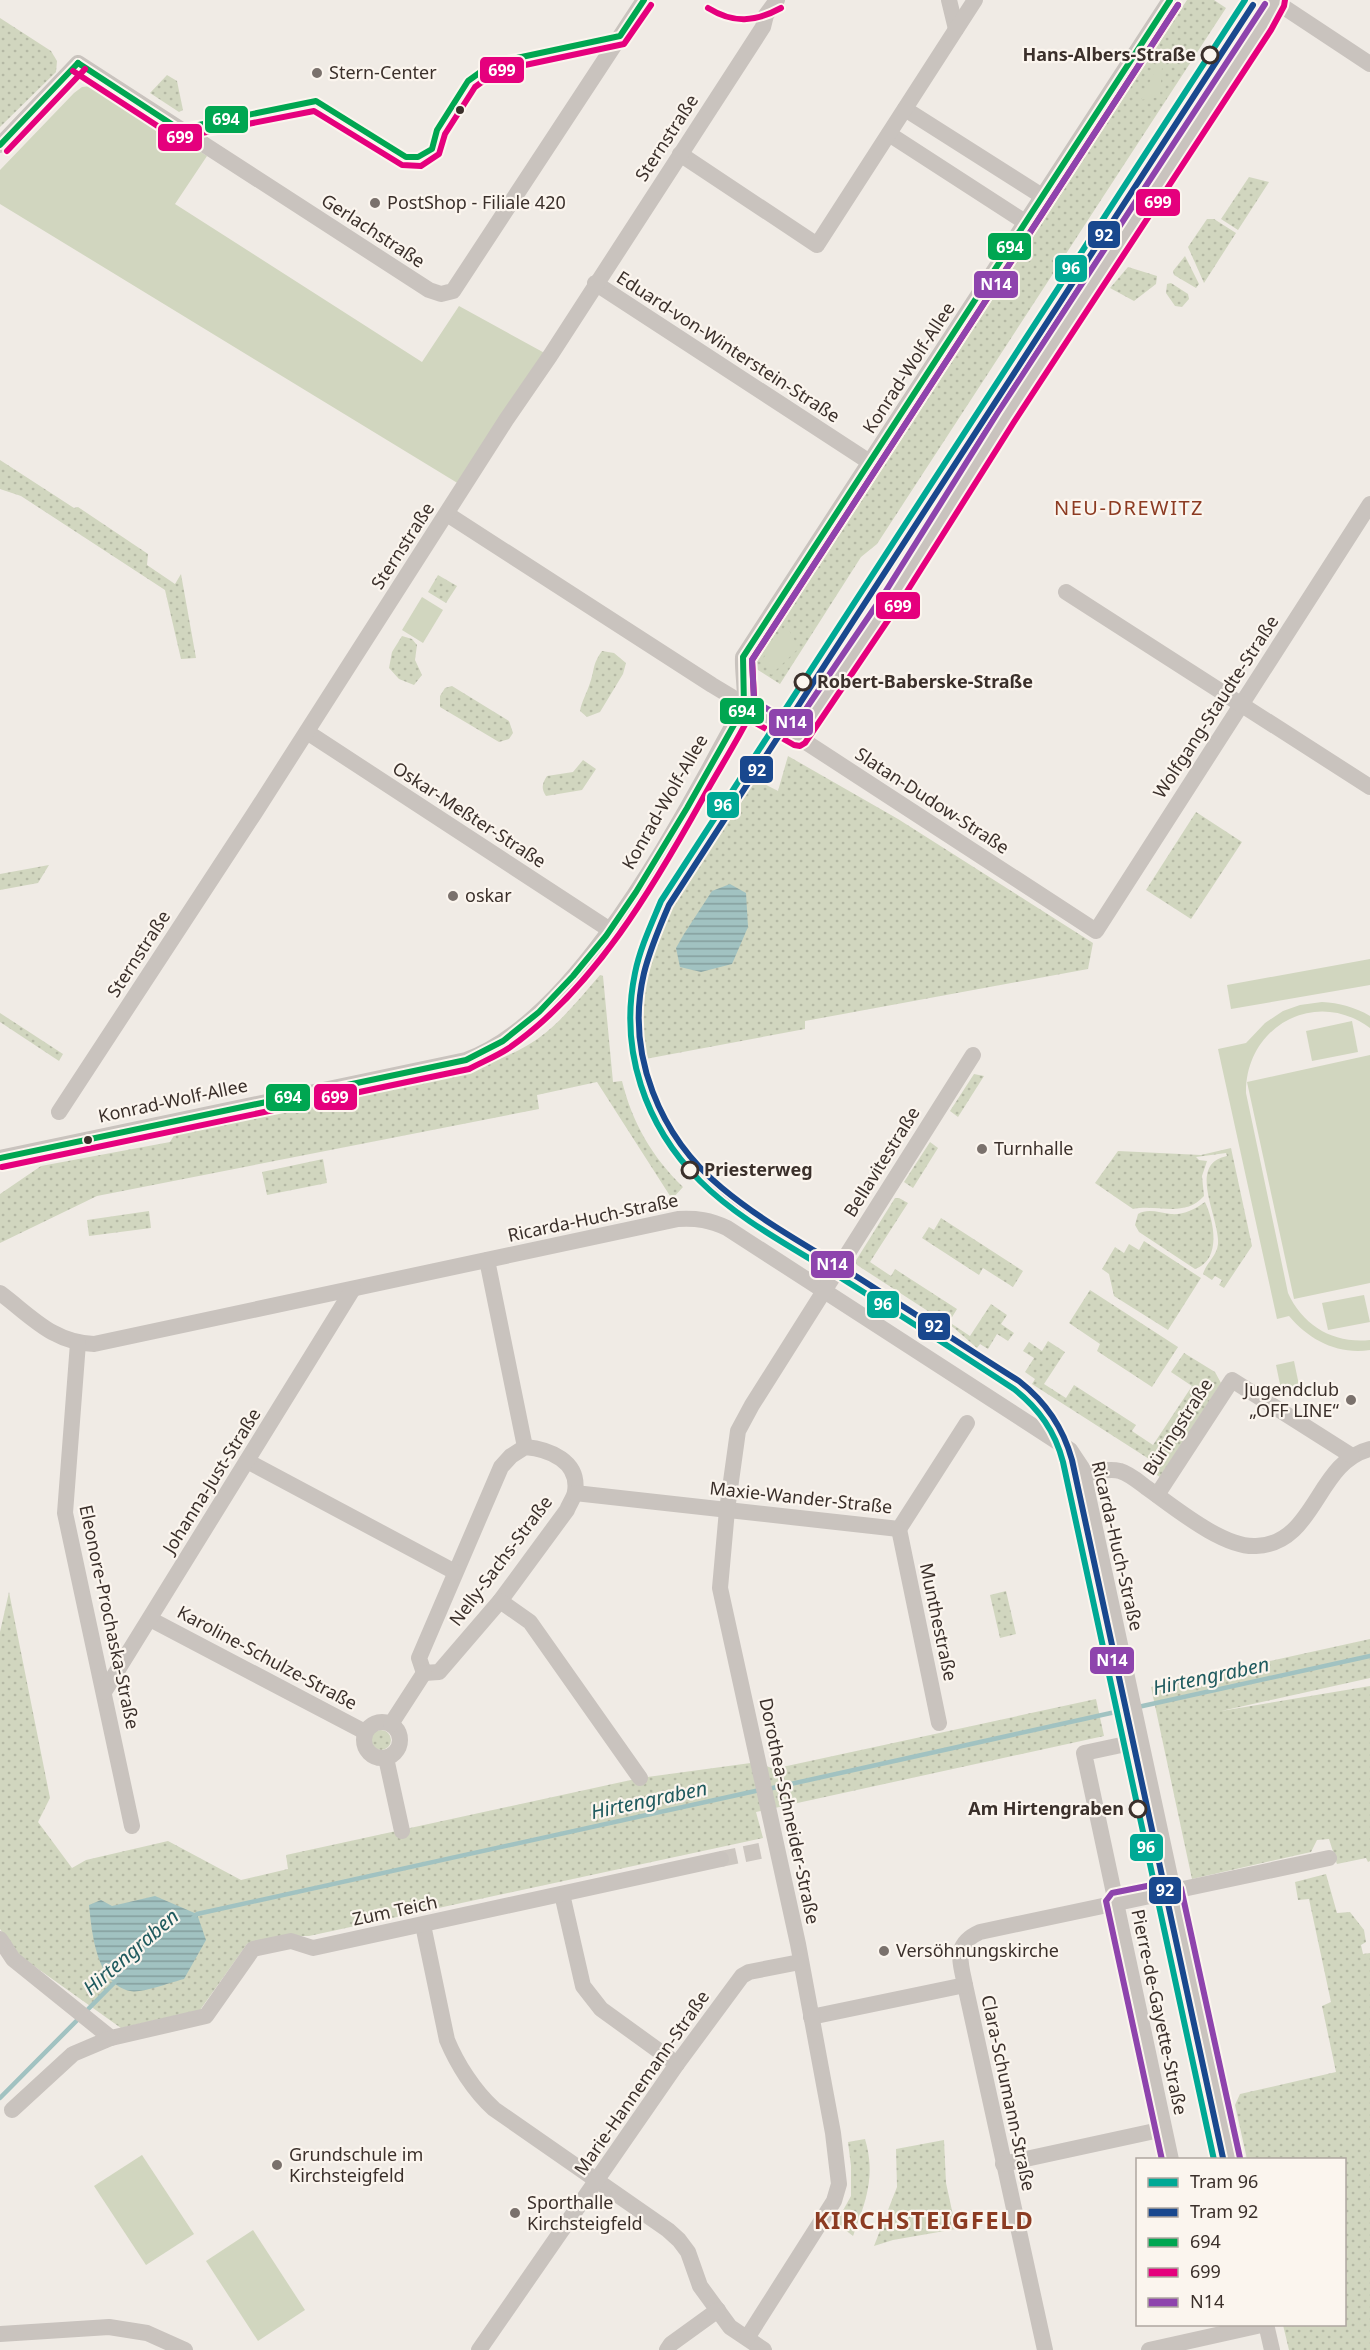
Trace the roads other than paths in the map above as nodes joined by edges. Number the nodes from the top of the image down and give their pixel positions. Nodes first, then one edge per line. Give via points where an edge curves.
1 (644, 0) edge
2 (777, 0) edge
3 (949, 0) edge
4 (975, 0) edge
5 (1170, 0) edge
6 (1275, 1) edge
7 (956, 29) junction
8 (1370, 64) edge
9 (905, 109) junction
10 (889, 134) junction
11 (0, 145) edge
12 (680, 154) junction
13 (1042, 196) junction
14 (1025, 222) junction
15 (595, 283) junction
16 (871, 463) junction
17 (1370, 504) edge
18 (447, 514) junction
19 (1066, 592) dead end
20 (1241, 705) junction
21 (745, 706) junction
22 (307, 732) junction
23 (798, 737) junction
24 (1370, 787) edge
25 (610, 930) junction
26 (1096, 932) joint
27 (973, 1055) dead end
28 (59, 1112) dead end
29 (0, 1158) edge
30 (488, 1260) junction
31 (352, 1289) junction
32 (824, 1291) junction
33 (0, 1293) edge
34 (78, 1343) junction
35 (967, 1423) dead end
36 (525, 1448) junction
37 (1370, 1449) edge
38 (1352, 1456) junction
39 (248, 1461) junction
40 (1084, 1474) junction
41 (575, 1493) junction
42 (1157, 1495) junction
43 (727, 1510) junction
44 (898, 1529) junction
45 (455, 1572) junction
46 (500, 1600) junction
47 (150, 1619) junction
48 (424, 1673) junction
49 (104, 1692) junction
50 (939, 1723) dead end
51 (391, 1724) junction
52 (365, 1732) junction
53 (1138, 1733) junction
54 (386, 1758) junction
55 (640, 1779) dead end
56 (132, 1826) dead end
57 (402, 1831) dead end
58 (1329, 1858) dead end
59 (721, 1859) tunnel mouth
60 (1172, 1890) junction
61 (562, 1894) junction
62 (1115, 1902) junction
63 (423, 1925) junction
64 (0, 1939) edge
65 (800, 1962) junction
66 (7, 1963) edge
67 (965, 1985) junction
68 (811, 2016) junction
69 (105, 2032) junction
70 (677, 2064) junction
71 (12, 2110) dead end
72 (1164, 2129) junction
73 (1171, 2158) edge
74 (1231, 2158) edge
75 (1003, 2164) junction
76 (598, 2180) junction
77 (718, 2310) junction
78 (1261, 2326) edge
79 (1266, 2326) edge
80 (0, 2334) edge
81 (1211, 2337) edge
82 (747, 2338) junction
83 (185, 2350) edge
84 (479, 2350) edge
85 (667, 2350) edge
86 (764, 2350) edge
87 (1045, 2350) edge
88 (1149, 2350) edge
89 (1272, 2350) edge

1 - 11 street, Gerlachstraße via 453,291 441,294 429,290 78,63
2 - 12 street, Sternstraße
3 - 7 street
4 - 7 street
5 - 13 street, Konrad-Wolf-Allee
6 - 8 street
6 - 23 street via 892,599
7 - 9 street
9 - 10 street
9 - 13 street
10 - 12 street via 817,245
10 - 14 street
12 - 15 street, Sternstraße
13 - 14 street, Konrad-Wolf-Allee
14 - 16 street, Konrad-Wolf-Allee
15 - 16 street, Eduard-von-Winterstein-Straße
15 - 18 street, Sternstraße
16 - 21 street, Konrad-Wolf-Allee via 743,657
17 - 20 street, Wolfgang-Staudte-Straße
18 - 21 street
18 - 22 street, Sternstraße
19 - 20 street
20 - 24 street
20 - 26 street, Wolfgang-Staudte-Straße
21 - 23 street, Slatan-Dudow-Straße
21 - 25 street, Konrad-Wolf-Allee via 676,828
22 - 25 street, Oskar-Meßter-Straße
22 - 28 street, Sternstraße
23 - 26 street, Slatan-Dudow-Straße
25 - 29 street, Konrad-Wolf-Allee via 543,1008 483,1054
27 - 32 street, Bellavitestraße
30 - 31 street, Ricarda-Huch-Straße
30 - 32 street, Ricarda-Huch-Straße via 696,1218 727,1228
30 - 36 street
31 - 34 street, Ricarda-Huch-Straße via 122,1339
31 - 39 street, Johanna-Just-Straße
32 - 40 street, Ricarda-Huch-Straße via 1071,1450
32 - 43 street, Dorothea-Schneider-Straße via 738,1431
33 - 34 street, Ricarda-Huch-Straße via 51,1332
34 - 49 street, Eleonore-Prochaska-Straße via 65,1513
35 - 44 street, Maxie-Wander-Straße
36 - 41 street, Nelly-Sachs-Straße via 543,1449 568,1464
36 - 45 street, Nelly-Sachs-Straße via 501,1467
37 - 38 street
38 - 42 street via 1339,1468 1301,1523 1285,1537 1265,1545 1246,1546 1228,1541
38 - 42 street, Büringstraße via 1232,1380
39 - 45 street
39 - 47 street, Johanna-Just-Straße
40 - 42 street via 1120,1471
40 - 53 street, Ricarda-Huch-Straße
41 - 43 street, Maxie-Wander-Straße
41 - 46 street, Nelly-Sachs-Straße
43 - 44 street, Maxie-Wander-Straße
43 - 65 street, Dorothea-Schneider-Straße via 720,1588 768,1809 771,1849
44 - 50 street, Munthestraße
45 - 48 street, Nelly-Sachs-Straße via 418,1658
46 - 48 street, Nelly-Sachs-Straße via 439,1672
46 - 55 street via 530,1622
47 - 49 street, Johanna-Just-Straße
47 - 52 street, Karoline-Schulze-Straße
48 - 51 street
49 - 56 street, Eleonore-Prochaska-Straße
51 - 52 street via 379,1722
51 - 54 street via 399,1733 400,1743 396,1752
52 - 54 street via 369,1753
53 - 60 street, Ricarda-Huch-Straße
53 - 62 street, Pierre-de-Gayette-Straße via 1084,1753
54 - 57 street
58 - 60 street
59 - 61 street, Zum Teich
60 - 62 street
60 - 74 street, Ricarda-Huch-Straße
61 - 63 street, Zum Teich
61 - 70 street via 583,1986 601,2009
62 - 67 street, Clara-Schumann-Straße via 967,1938 960,1955
62 - 72 street, Pierre-de-Gayette-Straße
63 - 69 street, Zum Teich via 313,1948 291,1941 253,1949 206,2016
63 - 76 street via 447,2040 482,2098
64 - 66 street
65 - 68 street, Dorothea-Schneider-Straße
65 - 70 street, Marie-Hannemann-Straße via 742,1976
66 - 69 street
67 - 68 street
67 - 75 street, Clara-Schumann-Straße
68 - 82 street, Dorothea-Schneider-Straße via 839,2184 834,2201
69 - 71 street, Zum Teich via 73,2054
70 - 76 street, Marie-Hannemann-Straße
72 - 73 street, Pierre-de-Gayette-Straße
72 - 75 street
75 - 87 street, Clara-Schumann-Straße
76 - 77 street via 680,2240 700,2286
76 - 84 street, Marie-Hannemann-Straße
77 - 82 street via 730,2327
77 - 85 street
78 - 81 street
79 - 89 street
80 - 83 street via 109,2327 147,2332
81 - 88 street
82 - 86 street

